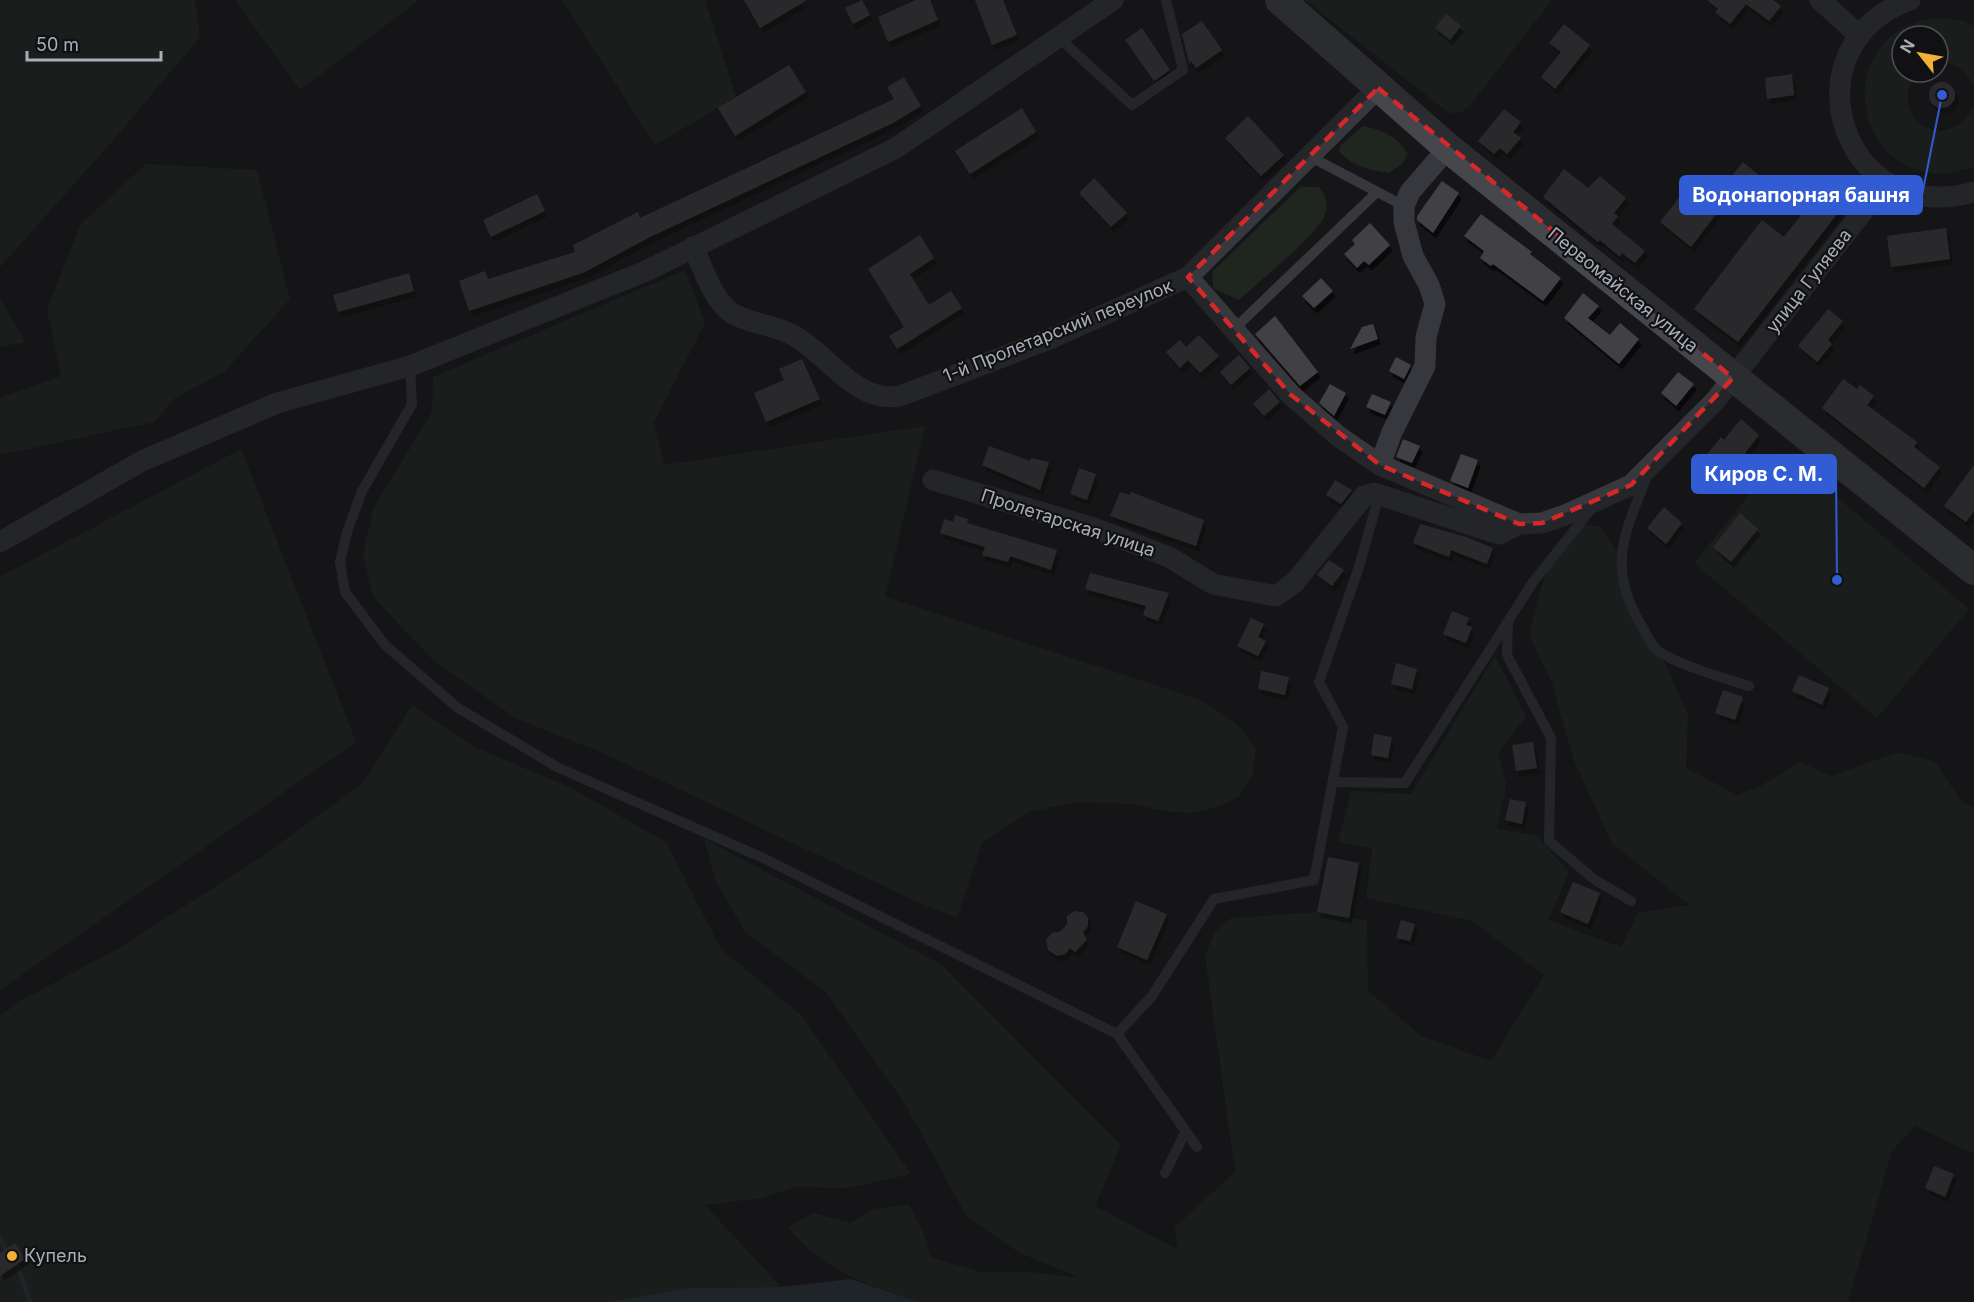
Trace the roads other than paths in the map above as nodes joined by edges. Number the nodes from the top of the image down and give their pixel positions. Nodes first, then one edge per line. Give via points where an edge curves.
1 (1113, 0) edge
2 (1166, 0) edge
3 (1280, 0) edge
4 (1820, 0) edge
5 (1910, 0) edge
6 (1057, 36) junction
7 (1859, 36) junction
8 (1378, 88) junction
9 (1448, 148) junction
10 (1309, 156) junction
11 (1885, 183) junction
12 (1377, 192) junction
13 (1974, 192) edge
14 (1404, 206) junction
15 (693, 247) junction
16 (1188, 278) junction
17 (1234, 329) junction
18 (410, 366) junction
19 (1733, 378) junction
20 (1652, 463) junction
21 (1380, 465) junction
22 (933, 480) dead end
23 (1383, 496) junction
24 (1600, 498) junction
25 (1519, 524) junction
26 (0, 542) edge
27 (1974, 570) edge
28 (1508, 622) junction
29 (1749, 686) dead end
30 (1333, 782) junction
31 (1631, 901) dead end
32 (1117, 1034) junction
33 (1186, 1131) junction
34 (1197, 1147) dead end
35 (1165, 1173) dead end

1 - 6 street
2 - 6 lane via 1183,70 1132,105
3 - 8 main road, Первомайская улица
4 - 7 street
5 - 7 street via 1892,6
6 - 15 street via 896,148
7 - 11 street via 1841,77 1840,111 1850,142 1869,169
8 - 9 main road, Первомайская улица
8 - 10 street, 1-й Пролетарский переулок
9 - 14 street via 1410,192
9 - 19 main road, Первомайская улица
10 - 12 lane
10 - 16 street, 1-й Пролетарский переулок
11 - 13 street via 1922,197 1953,198
11 - 19 street, улица Гуляева
12 - 14 lane
12 - 17 lane
14 - 21 street via 1413,256 1435,304 1426,337 1425,366
15 - 16 street, 1-й Пролетарский переулок via 719,301 731,312 795,336 866,393 884,398 900,396 1052,338
15 - 18 street via 646,271
16 - 17 street
17 - 21 street via 1291,395 1338,436
18 - 26 street via 256,412 142,462
18 - 32 lane via 412,404 362,491 340,562 345,592 385,645 458,708 557,767 763,858
19 - 20 street
19 - 27 main road, Первомайская улица
20 - 24 street via 1631,485
20 - 29 lane via 1619,561 1630,604 1656,649
21 - 25 street
22 - 23 street, Пролетарская улица via 1094,528 1169,557 1213,584 1276,596 1295,582 1364,496
23 - 25 street via 1499,534
23 - 30 lane via 1376,507 1319,682 1343,727
24 - 25 street via 1542,524
24 - 28 lane via 1533,582
28 - 30 lane via 1404,783
28 - 31 lane via 1507,655 1551,738 1550,841 1595,880
30 - 32 lane via 1314,880 1214,899 1152,996
32 - 33 lane
33 - 34 lane
33 - 35 lane

